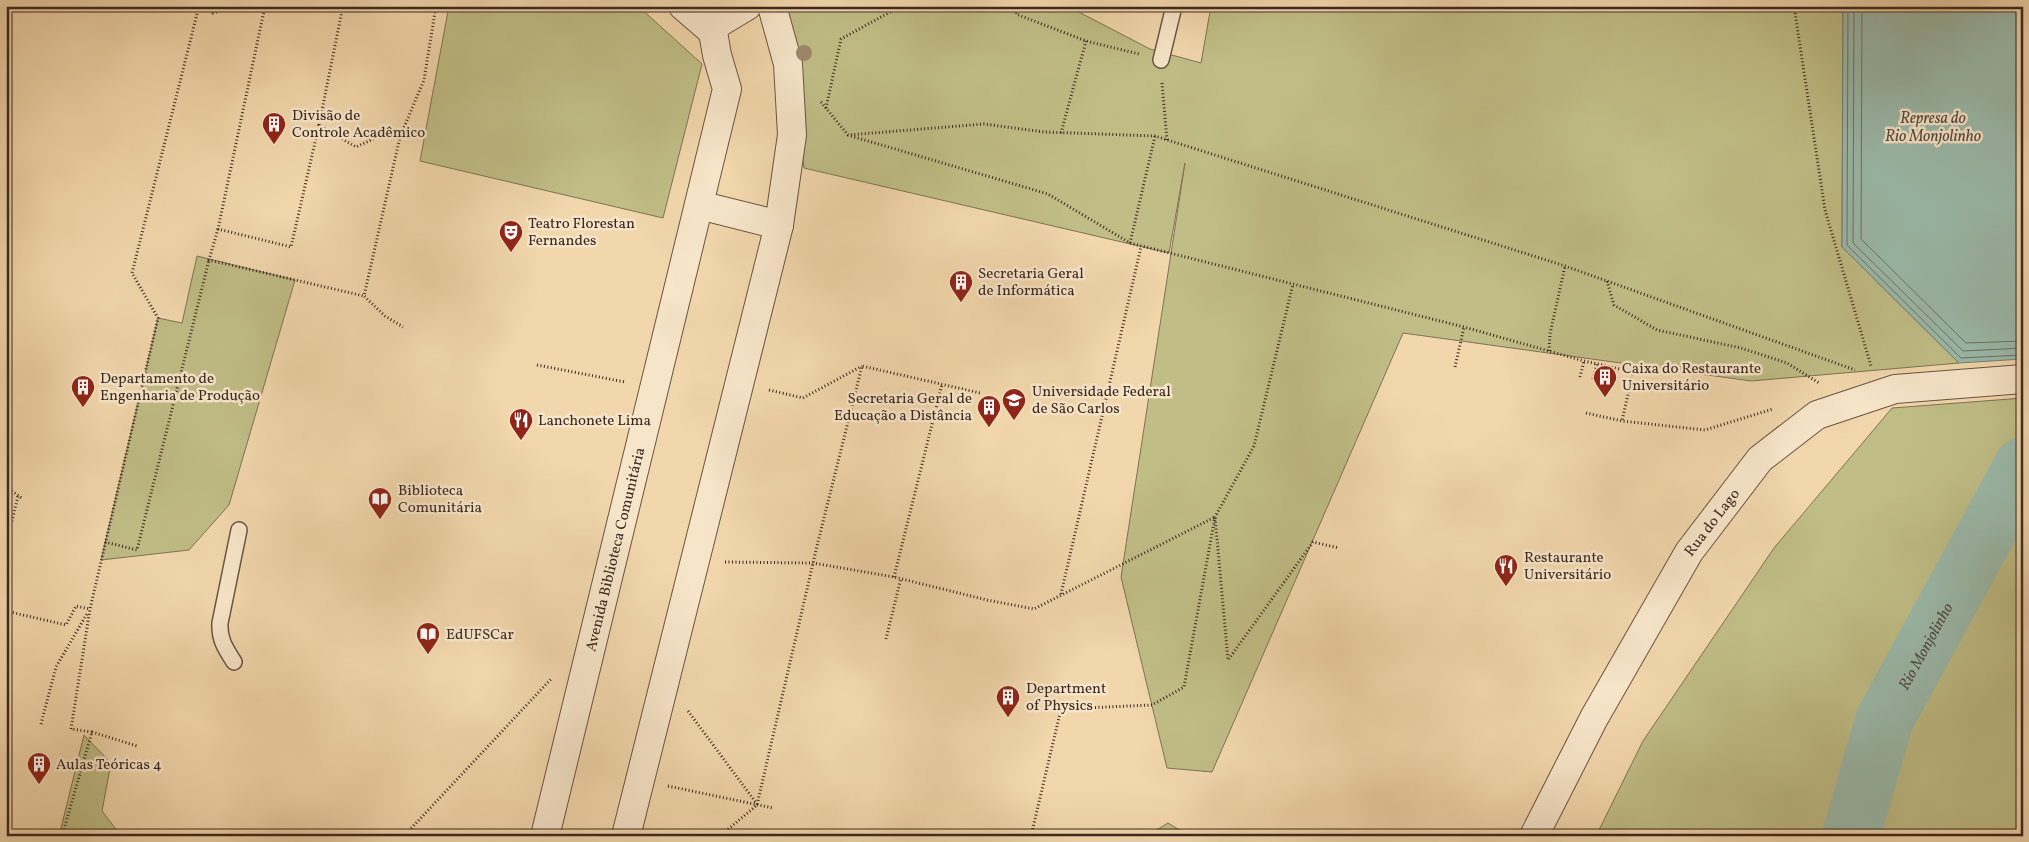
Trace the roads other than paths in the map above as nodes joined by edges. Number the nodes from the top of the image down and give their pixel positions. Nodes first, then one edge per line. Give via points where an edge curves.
1 (683, 6) edge
2 (748, 6) edge
3 (772, 6) edge
4 (1174, 6) edge
5 (713, 32) junction
6 (1161, 60) road end
7 (699, 205) junction
8 (778, 225) junction
9 (2023, 379) edge
10 (240, 530) dead end
11 (234, 662) dead end
12 (545, 836) edge
13 (626, 836) edge
14 (1534, 836) edge

1 - 5 street
2 - 5 street via 717,24
3 - 8 street via 788,64 792,135
4 - 6 lane
5 - 7 street, Avenida Biblioteca Comunitária via 727,89
7 - 8 street
7 - 12 street, Avenida Biblioteca Comunitária
8 - 13 street
9 - 14 street, Rua do Lago via 1895,389 1817,416 1760,459 1689,552 1594,718
10 - 11 lane via 219,633

